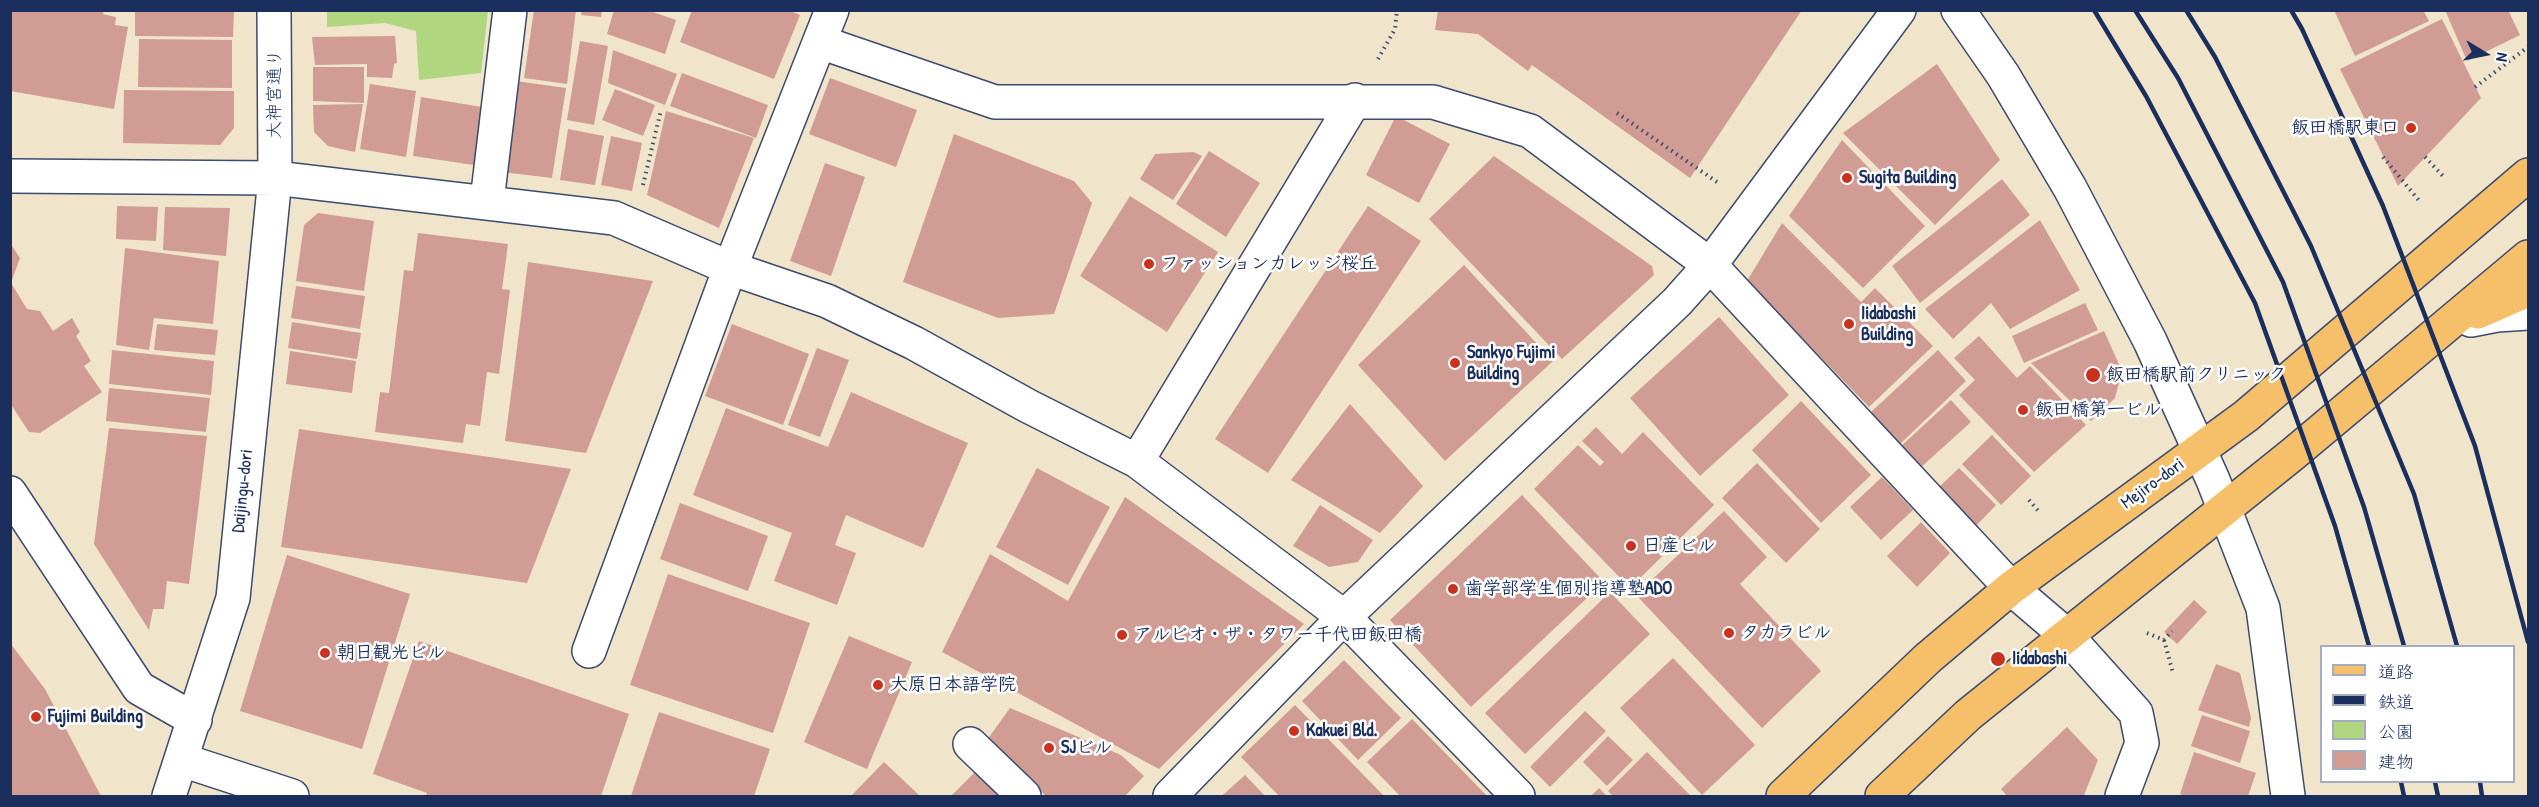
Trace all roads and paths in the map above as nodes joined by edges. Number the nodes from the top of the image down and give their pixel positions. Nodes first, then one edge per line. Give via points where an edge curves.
1 (274, 10) edge
2 (510, 10) edge
3 (832, 10) edge
4 (1899, 10) edge
5 (1958, 10) edge
6 (820, 42) junction
7 (2529, 47) edge
8 (2475, 87) dead end
9 (1355, 100) junction
10 (661, 110) dead end
11 (1617, 113) dead end
12 (2384, 157) dead end
13 (2425, 157) dead end
14 (2529, 175) edge
15 (2443, 176) dead end
16 (10, 177) edge
17 (275, 178) junction
18 (1720, 184) dead end
19 (487, 201) junction
20 (2421, 203) dead end
21 (633, 225) junction
22 (2529, 257) edge
23 (1710, 265) junction
24 (730, 268) junction
25 (2529, 290) edge
26 (2529, 313) edge
27 (2451, 324) junction
28 (2199, 450) junction
29 (1137, 461) junction
30 (10, 493) edge
31 (2029, 500) dead end
32 (2224, 509) junction
33 (2040, 513) dead end
34 (2011, 588) junction
35 (1344, 617) junction
36 (2172, 632) dead end
37 (2147, 633) dead end
38 (2066, 635) junction
39 (2164, 640) junction
40 (589, 651) dead end
41 (2173, 673) dead end
42 (195, 720) junction
43 (970, 744) dead end
44 (182, 759) junction
45 (169, 796) edge
46 (292, 796) edge
47 (1024, 796) edge
48 (1170, 796) edge
49 (1518, 796) edge
50 (1783, 796) edge
51 (1882, 796) edge
52 (2122, 796) edge
53 (2288, 796) edge

1 - 17 street, 大神宮通り
2 - 19 street
3 - 6 street
4 - 23 street
5 - 28 street via 2003,75 2070,188 2150,341
6 - 9 street via 995,102
6 - 24 street
7 - 8 path
9 - 23 street via 1433,102 1530,131
9 - 29 street
10 - 21 path
11 - 18 path
12 - 20 path
13 - 15 path
14 - 28 main road, Mejiro-dori via 2246,416
16 - 17 street
17 - 19 street
17 - 42 street, Daijingu-dori via 232,598
19 - 21 street via 614,218
21 - 24 street
22 - 27 main road
23 - 34 street
23 - 35 street via 1677,302
24 - 29 street via 838,306
24 - 40 street
25 - 27 main road
26 - 27 street
27 - 32 main road
28 - 32 street
28 - 34 main road, Mejiro-dori
29 - 35 street
30 - 42 street via 139,688
31 - 33 path
32 - 38 main road
32 - 53 street via 2263,608
34 - 38 street
34 - 50 main road, Mejiro-dori via 1928,658
35 - 48 street
35 - 49 street
36 - 39 path
37 - 39 path
38 - 51 main road via 1968,715
38 - 52 street via 2136,713 2142,742
39 - 41 path
42 - 44 street, Daijingu-dori
43 - 47 street
44 - 45 street, Daijingu-dori
44 - 46 street

